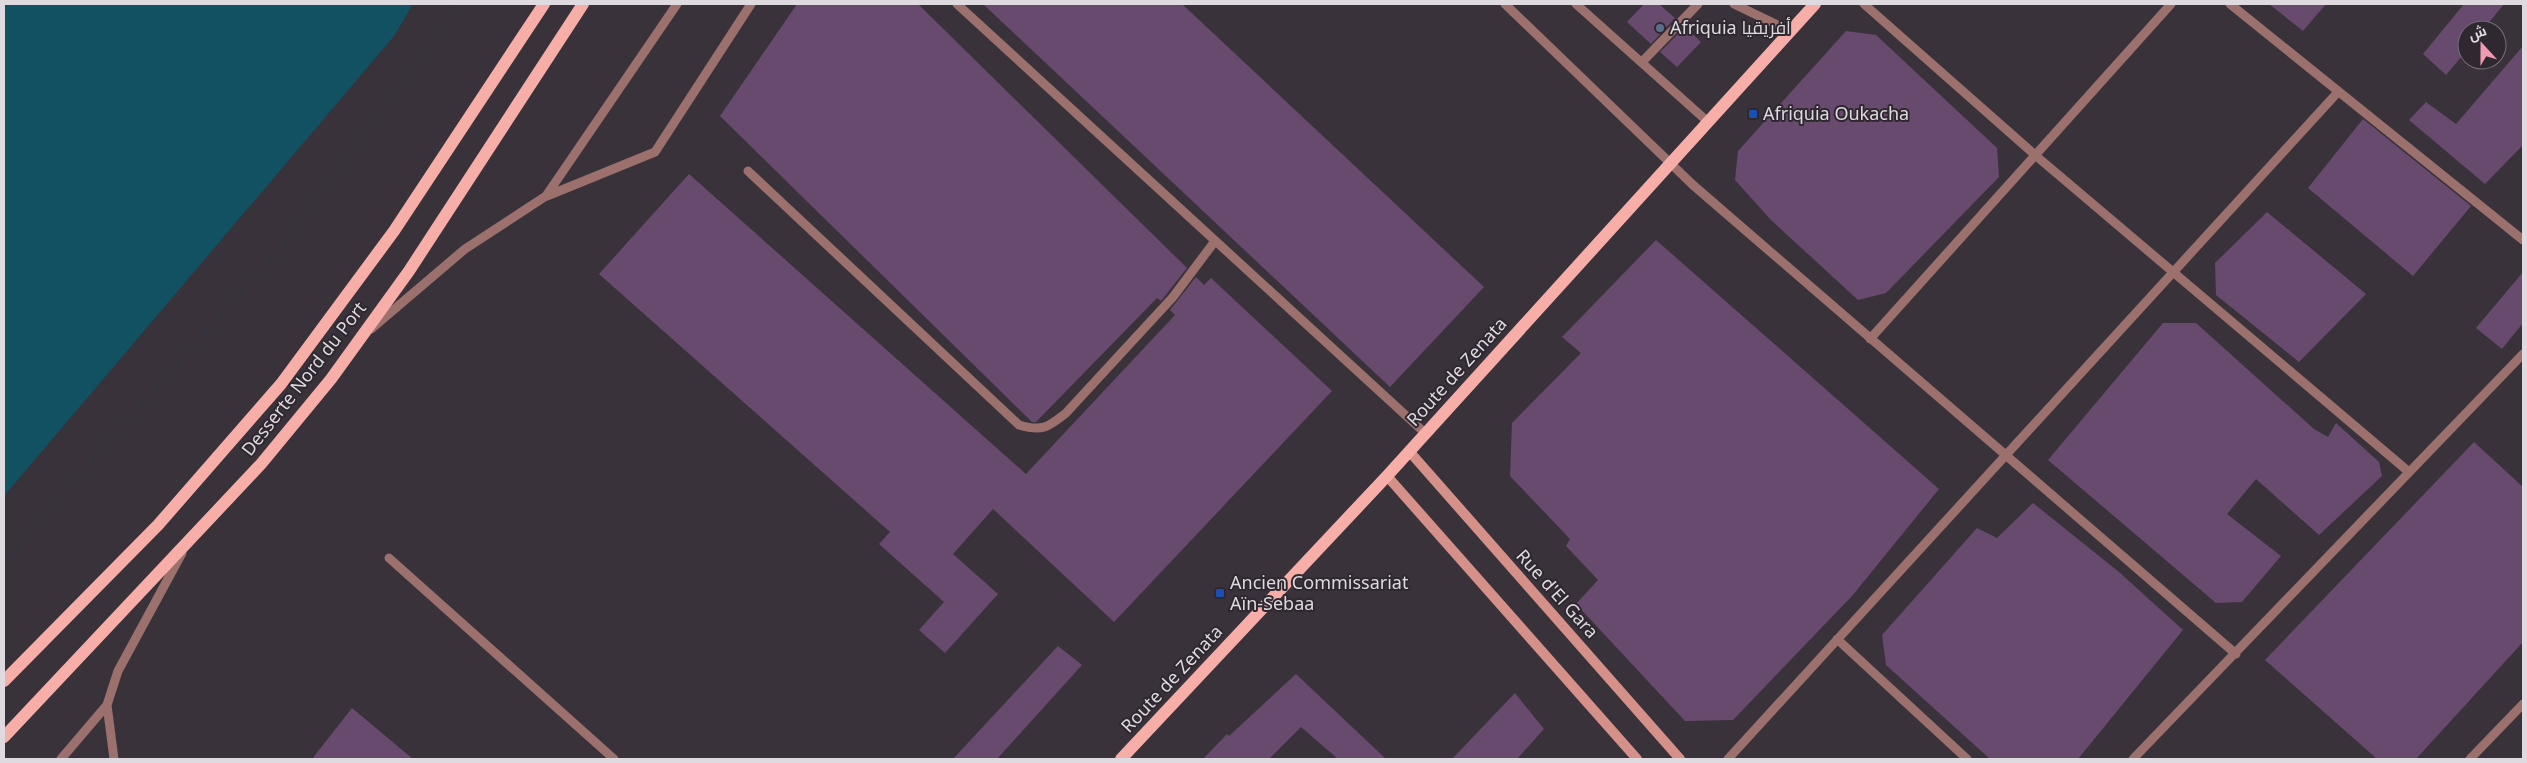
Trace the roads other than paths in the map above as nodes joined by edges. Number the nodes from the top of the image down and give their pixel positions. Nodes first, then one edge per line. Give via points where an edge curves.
1 (544, 4) edge
2 (583, 4) edge
3 (676, 4) edge
4 (751, 4) edge
5 (957, 4) edge
6 (1505, 4) edge
7 (1576, 4) edge
8 (1698, 4) edge
9 (1734, 4) edge
10 (1815, 4) edge
11 (1864, 4) edge
12 (2171, 4) edge
13 (2230, 4) edge
14 (1790, 31) junction
15 (1642, 62) junction
16 (2338, 92) junction
17 (1707, 121) junction
18 (2036, 155) junction
19 (1669, 162) junction
20 (748, 171) dead end
21 (546, 196) junction
22 (2523, 240) edge
23 (1215, 241) junction
24 (2174, 273) junction
25 (360, 339) junction
26 (1870, 339) junction
27 (2523, 354) edge
28 (1425, 434) junction
29 (1409, 451) junction
30 (2004, 456) junction
31 (2409, 472) junction
32 (1387, 476) junction
33 (188, 541) junction
34 (390, 558) dead end
35 (1837, 639) junction
36 (2236, 654) junction
37 (4, 681) edge
38 (2523, 704) edge
39 (107, 705) junction
40 (4, 737) edge
41 (60, 759) edge
42 (114, 759) edge
43 (614, 759) edge
44 (1121, 759) edge
45 (1637, 759) edge
46 (1680, 759) edge
47 (1728, 759) edge
48 (1967, 759) edge
49 (2133, 759) edge
50 (2470, 759) edge

1 - 37 main road, Desserte Nord du Port via 394,231 281,384 158,525
2 - 25 main road, Desserte Nord du Port via 409,271
3 - 21 lane
4 - 21 lane via 655,152
5 - 23 lane
6 - 19 lane
7 - 15 lane
8 - 15 lane
9 - 14 lane
10 - 14 main road, Route de Zenata
11 - 18 lane
12 - 18 lane
13 - 16 lane
14 - 17 main road, Route de Zenata
15 - 17 lane
16 - 22 lane
16 - 24 lane
17 - 19 main road, Route de Zenata
18 - 24 lane
18 - 26 lane
19 - 26 lane
19 - 28 main road, Route de Zenata
20 - 23 lane via 1019,425 1037,430 1051,425 1066,413 1173,297
21 - 25 lane via 465,249
23 - 28 lane
24 - 30 lane
24 - 31 lane
25 - 33 main road, Desserte Nord du Port via 262,464
26 - 30 lane
27 - 31 lane
28 - 29 main road, Route de Zenata
29 - 32 main road, Route de Zenata
29 - 46 street, Rue d'El Gara
30 - 35 lane
30 - 36 lane
31 - 36 lane
32 - 44 main road, Route de Zenata
32 - 45 street
33 - 39 lane via 118,671
33 - 40 main road, Desserte Nord du Port
34 - 43 lane
35 - 47 lane
35 - 48 lane
36 - 49 lane
38 - 50 lane
39 - 41 lane
39 - 42 lane

